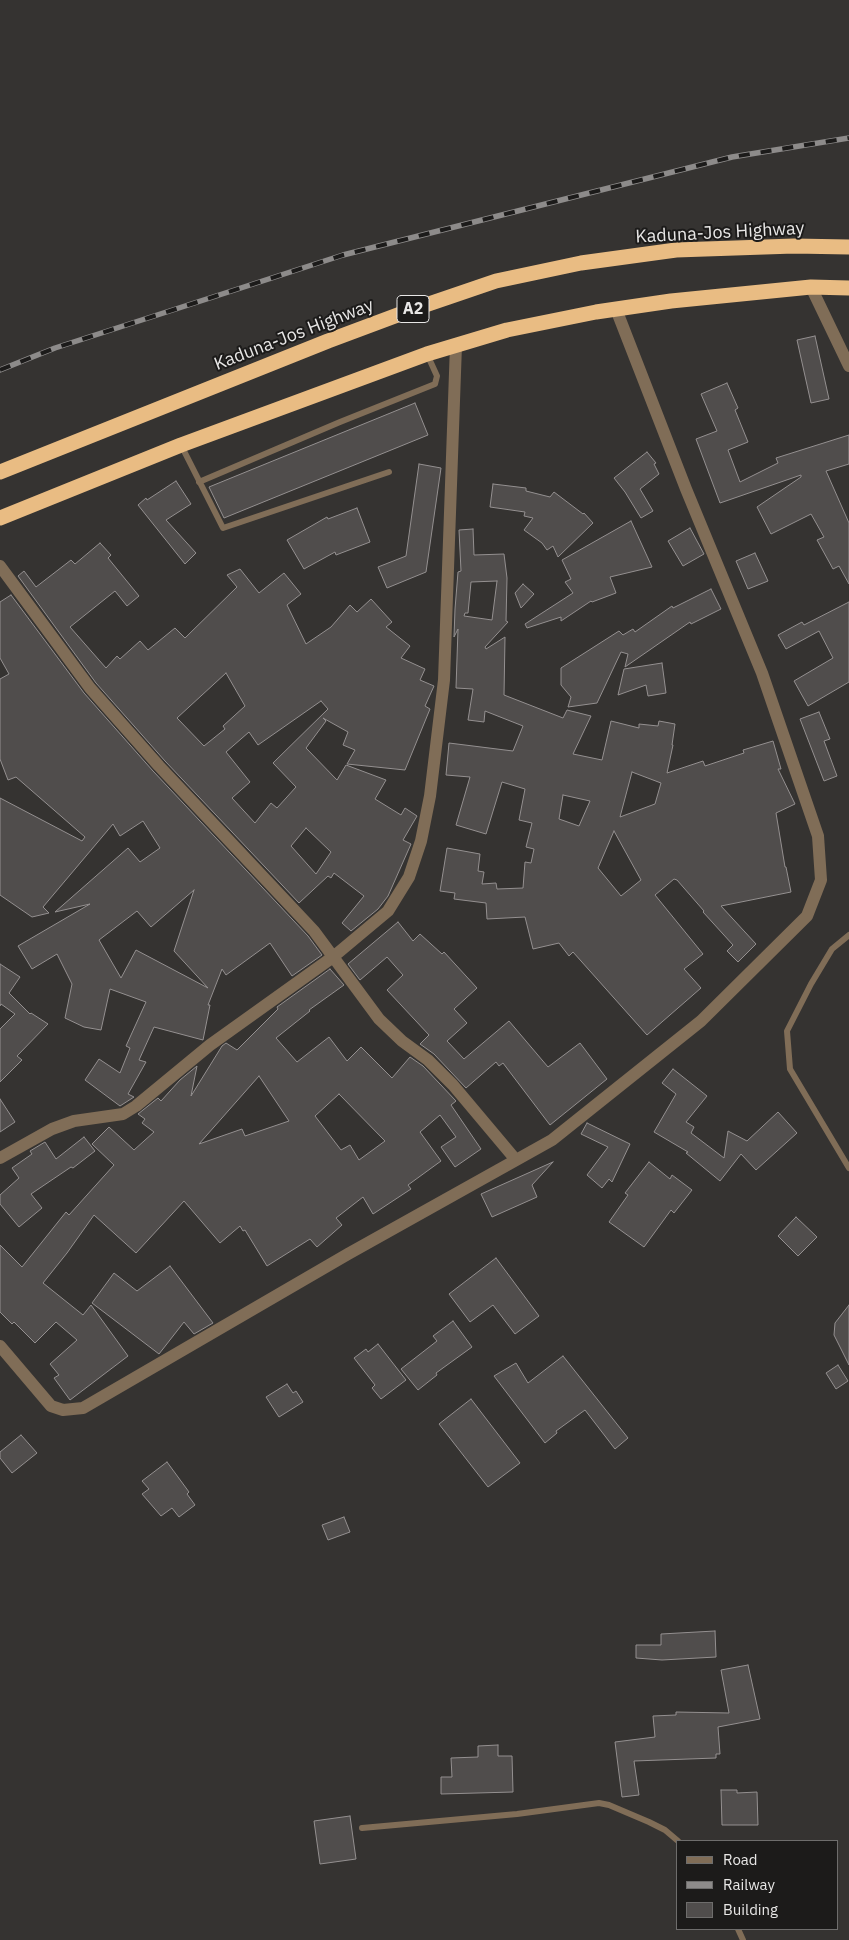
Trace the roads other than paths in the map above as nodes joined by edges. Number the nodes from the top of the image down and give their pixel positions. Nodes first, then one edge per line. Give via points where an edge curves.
1 (849, 247) edge
2 (811, 287) junction
3 (849, 288) edge
4 (616, 309) junction
5 (456, 345) junction
6 (427, 354) junction
7 (849, 366) edge
8 (181, 445) junction
9 (0, 472) edge
10 (389, 472) dead end
11 (199, 482) junction
12 (0, 518) edge
13 (0, 566) edge
14 (849, 935) edge
15 (333, 957) junction
16 (0, 1158) edge
17 (516, 1160) junction
18 (849, 1168) edge
19 (0, 1346) edge
20 (362, 1828) dead end
21 (677, 1840) edge

1 - 9 highway, Kaduna-Jos Highway / A2 via 676,250 581,263 496,281 328,341
2 - 3 highway
2 - 4 highway
2 - 7 street
4 - 5 highway via 507,330
4 - 17 street via 762,673 818,836 821,880 807,916 701,1021 552,1140
5 - 6 highway
5 - 15 street via 444,680 430,796 421,841 409,877 388,911
6 - 8 highway
6 - 11 lane via 437,376 435,384
8 - 11 lane
8 - 12 highway
10 - 11 lane via 223,528
13 - 15 street via 90,688 314,931
14 - 18 lane via 832,949 787,1031 790,1069
15 - 16 street via 210,1045 136,1106 122,1114 66,1123
15 - 17 street via 379,1018 453,1085
17 - 19 street via 83,1408 63,1410 51,1406
20 - 21 lane via 599,1803 609,1804 650,1822

